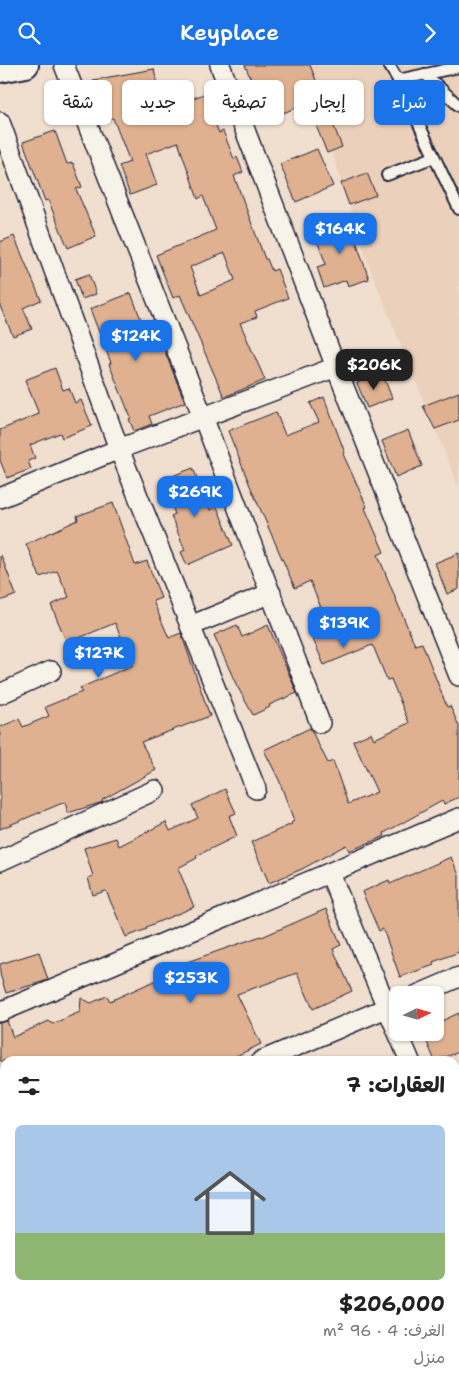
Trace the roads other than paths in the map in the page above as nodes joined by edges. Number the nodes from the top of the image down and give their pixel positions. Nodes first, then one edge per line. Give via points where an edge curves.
1 (26, 65) edge
2 (64, 65) edge
3 (220, 65) edge
4 (389, 65) edge
5 (459, 67) edge
6 (0, 70) edge
7 (425, 74) junction
8 (398, 80) joint
9 (459, 106) edge
10 (0, 122) edge
11 (419, 125) edge
12 (434, 157) junction
13 (387, 175) dead end
14 (459, 209) edge
15 (336, 367) junction
16 (203, 417) junction
17 (120, 449) junction
18 (0, 498) edge
19 (271, 593) junction
20 (190, 626) junction
21 (50, 671) dead end
22 (459, 676) edge
23 (0, 693) edge
24 (320, 723) dead end
25 (256, 789) dead end
26 (155, 790) dead end
27 (459, 818) edge
28 (0, 861) edge
29 (330, 874) junction
30 (459, 977) edge
31 (438, 986) edge
32 (389, 1000) edge
33 (389, 1007) edge
34 (0, 1012) edge
35 (403, 1041) edge
36 (273, 1056) edge
37 (408, 1056) edge

1 - 6 street
2 - 16 street
3 - 15 street
4 - 8 lane
5 - 7 lane
7 - 8 lane
7 - 9 lane
10 - 17 street
11 - 12 lane
12 - 13 lane
12 - 14 lane
15 - 16 street
15 - 22 street
16 - 17 street
16 - 19 street
17 - 18 street
17 - 20 street
19 - 20 street
19 - 24 street
20 - 25 street
21 - 23 street
26 - 28 street
27 - 29 street
29 - 32 street
29 - 34 street
30 - 31 street
33 - 36 street
35 - 37 street

